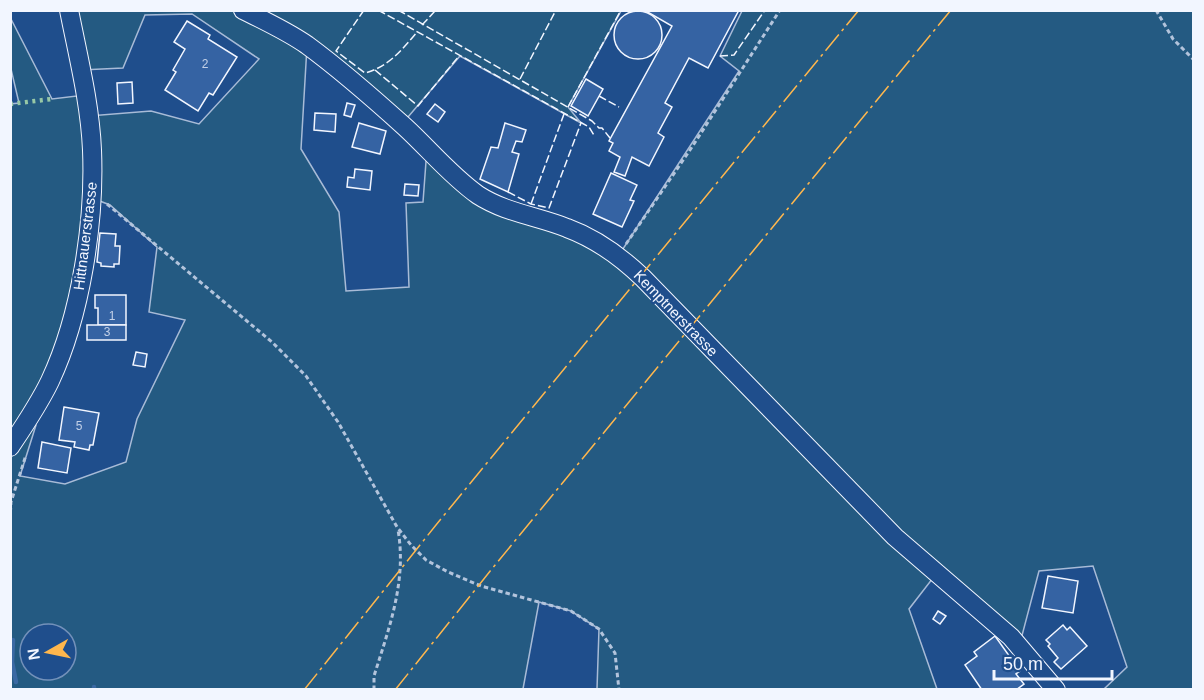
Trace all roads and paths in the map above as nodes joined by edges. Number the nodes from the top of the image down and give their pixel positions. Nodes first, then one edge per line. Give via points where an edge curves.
1 (69, 10) edge
2 (243, 10) edge
3 (780, 10) edge
4 (1156, 10) edge
5 (1194, 60) edge
6 (92, 197) junction
7 (631, 238) dead end
8 (29, 446) dead end
9 (10, 447) edge
10 (10, 520) edge
11 (397, 527) junction
12 (374, 690) edge
13 (620, 690) edge
14 (1056, 690) edge

1 - 6 street, Hittnauerstrasse via 92,148
2 - 14 street, Kemptnerstrasse via 293,36 328,61 476,193 517,214 566,227 619,255 895,537 1011,637
3 - 7 path
4 - 5 path via 1173,39
6 - 9 street, Hittnauerstrasse via 84,263 67,339 50,381
6 - 11 path via 110,205 272,342 306,376 338,422
8 - 10 path via 11,502
11 - 12 path via 402,552 398,595 374,676
11 - 13 path via 426,560 448,572 481,586 571,611 599,629 615,653

